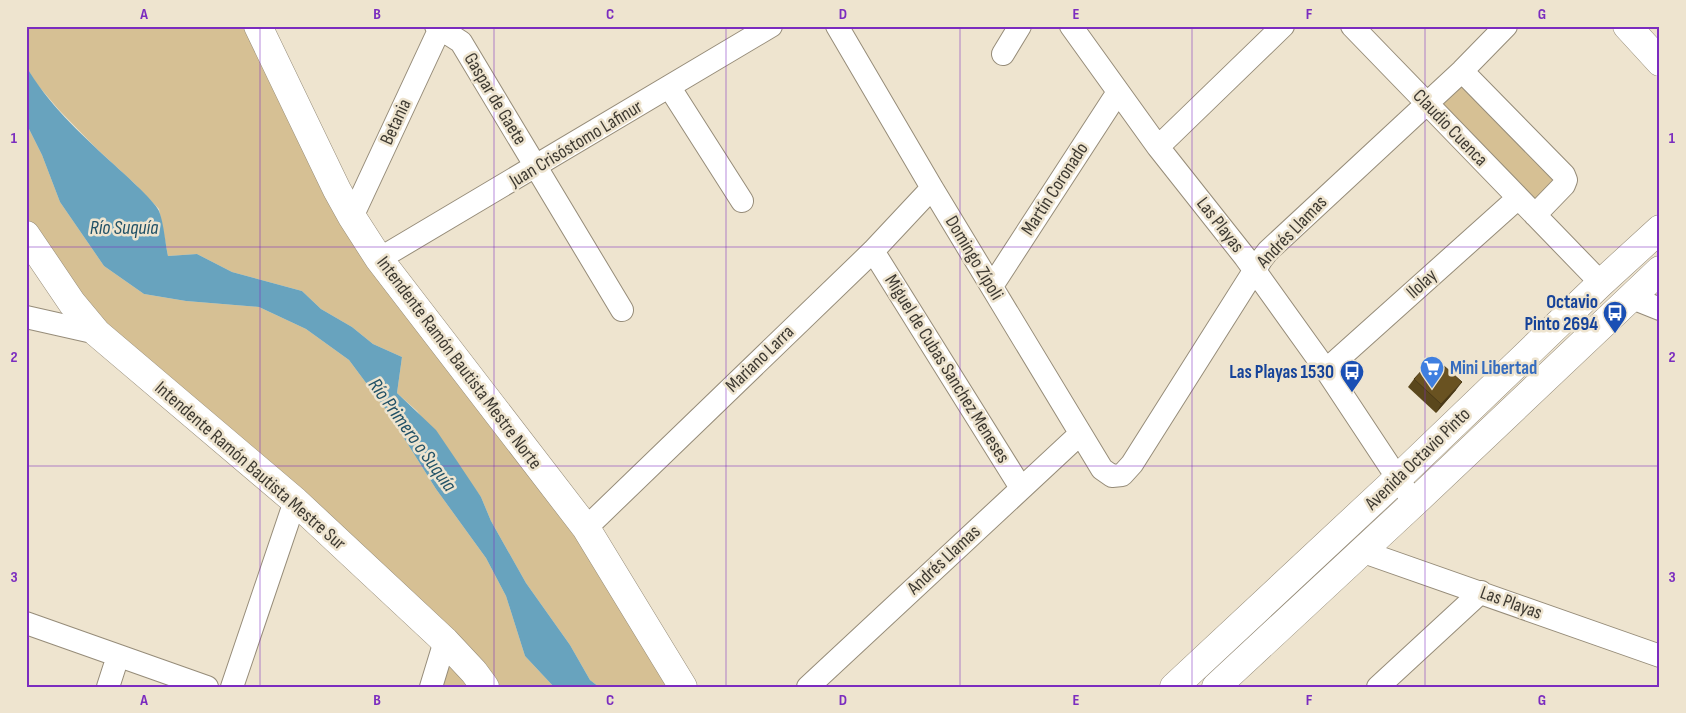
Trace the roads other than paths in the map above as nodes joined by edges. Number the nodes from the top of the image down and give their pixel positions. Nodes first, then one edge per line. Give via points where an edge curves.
1 (258, 26) edge
2 (771, 26) edge
3 (837, 26) edge
4 (1020, 26) edge
5 (1071, 26) edge
6 (1283, 26) edge
7 (1506, 26) edge
8 (1627, 26) edge
9 (444, 27) edge
10 (1365, 31) edge
11 (1003, 54) dead end
12 (1660, 62) edge
13 (1462, 71) junction
14 (670, 88) junction
15 (1118, 92) junction
16 (1426, 103) junction
17 (1158, 147) junction
18 (536, 168) junction
19 (932, 188) junction
20 (1518, 198) junction
21 (742, 201) dead end
22 (1535, 215) junction
23 (352, 217) junction
24 (1660, 229) edge
25 (26, 235) edge
26 (873, 251) junction
27 (379, 259) junction
28 (1660, 270) edge
29 (1254, 271) junction
30 (1601, 283) junction
31 (992, 286) junction
32 (1630, 298) junction
33 (1660, 309) edge
34 (622, 310) dead end
35 (26, 317) edge
36 (97, 333) junction
37 (1326, 370) junction
38 (1080, 434) junction
39 (1122, 475) joint
40 (1398, 478) junction
41 (1021, 488) junction
42 (295, 501) junction
43 (1414, 503) junction
44 (586, 528) junction
45 (1361, 551) junction
46 (1481, 592) junction
47 (26, 623) edge
48 (444, 641) junction
49 (118, 656) junction
50 (1660, 656) edge
51 (108, 687) edge
52 (207, 687) edge
53 (232, 687) edge
54 (431, 687) edge
55 (485, 687) edge
56 (683, 687) edge
57 (808, 687) edge
58 (1174, 687) edge
59 (1216, 687) edge
60 (1378, 687) edge

1 - 23 main road, Intendente Ramón Bautista Mestre Norte
2 - 14 street, Juan Crisóstomo Lafinur
3 - 19 street, Domingo Zípoli
4 - 11 street
5 - 15 street, Las Playas
6 - 17 street
7 - 13 street, Andrés Llamas
8 - 12 main road
9 - 18 street, Gaspar de Gaete via 461,42
9 - 23 street, Betania
10 - 16 street, Claudio Cuenca
13 - 16 street, Andrés Llamas
13 - 22 street via 1564,175 1564,185
14 - 18 street, Juan Crisóstomo Lafinur
14 - 21 street
15 - 17 street, Las Playas
15 - 31 street, Martín Coronado
16 - 20 street, Claudio Cuenca
16 - 29 street, Andrés Llamas via 1268,251
17 - 29 street, Las Playas
18 - 27 street, Juan Crisóstomo Lafinur
18 - 34 street, Gaspar de Gaete
19 - 26 street, Mariano Larra
19 - 31 street, Domingo Zípoli
20 - 22 street, Claudio Cuenca
20 - 37 street, Ilolay
22 - 30 street, Claudio Cuenca
23 - 27 main road, Intendente Ramón Bautista Mestre Norte
24 - 30 main road, Avenida Octavio Pinto
25 - 36 main road, Intendente Ramón Bautista Mestre Sur via 72,303
26 - 41 street, Miguel de Cubas Sanchez Meneses
26 - 44 street, Mariano Larra
27 - 44 main road, Intendente Ramón Bautista Mestre Norte
28 - 32 main road, Avenida Octavio Pinto
29 - 37 street, Las Playas
29 - 39 street, Andrés Llamas
30 - 40 main road, Avenida Octavio Pinto
31 - 38 street, Domingo Zípoli
32 - 33 street
32 - 43 main road, Avenida Octavio Pinto
35 - 36 street
36 - 42 main road, Intendente Ramón Bautista Mestre Sur
37 - 40 street, Las Playas
38 - 39 street, Domingo Zípoli via 1102,469 1112,476
38 - 41 street, Andrés Llamas
40 - 43 street, Las Playas
40 - 58 main road, Avenida Octavio Pinto
41 - 57 street, Andrés Llamas
42 - 48 main road, Intendente Ramón Bautista Mestre Sur
42 - 53 street
43 - 45 main road, Avenida Octavio Pinto
44 - 56 main road, Intendente Ramón Bautista Mestre Norte
45 - 46 street, Las Playas
45 - 59 main road, Avenida Octavio Pinto
46 - 50 street, Las Playas
46 - 60 street
47 - 49 street
48 - 54 street
48 - 55 main road, Intendente Ramón Bautista Mestre Sur
49 - 51 street
49 - 52 street

